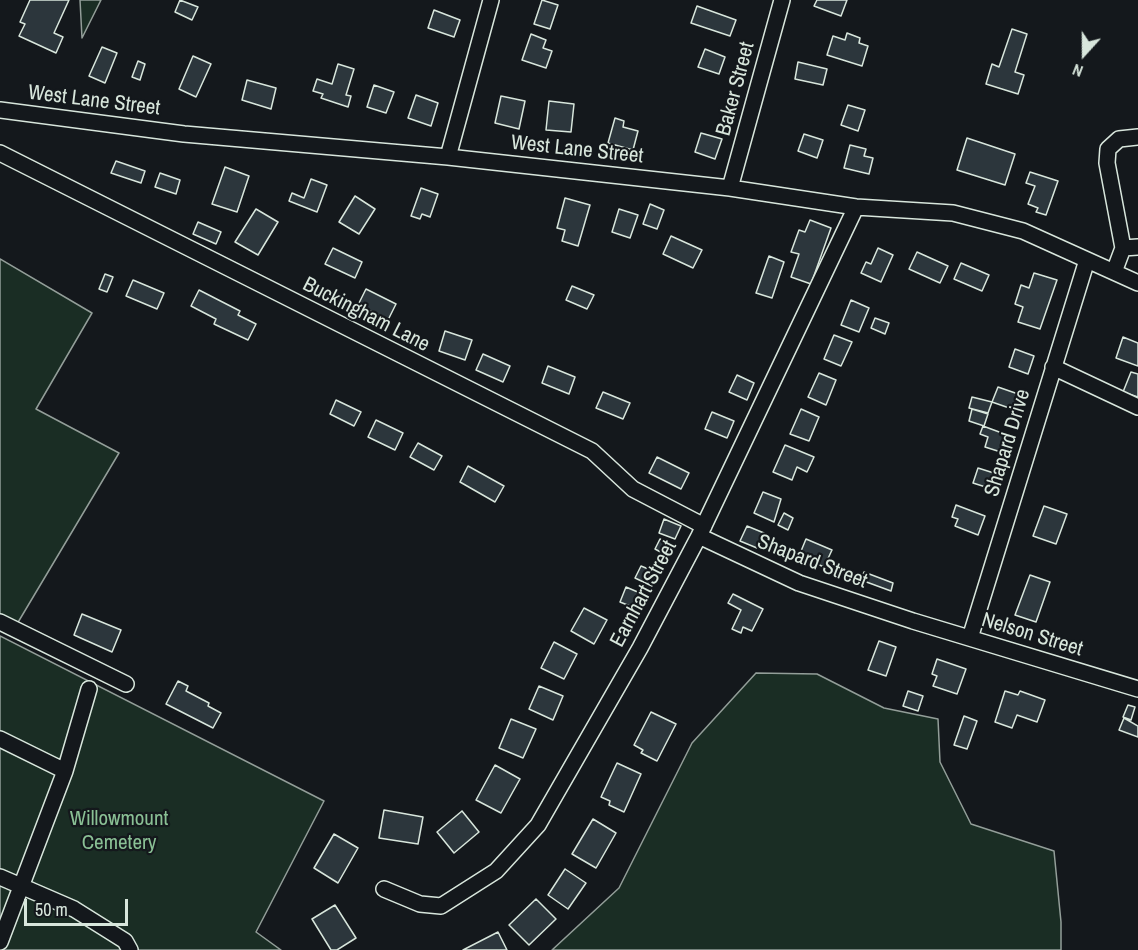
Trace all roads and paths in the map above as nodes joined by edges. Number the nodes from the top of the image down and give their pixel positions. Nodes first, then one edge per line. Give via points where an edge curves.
1 (491, 0) edge
2 (782, 0) edge
3 (0, 110) edge
4 (1138, 138) edge
5 (0, 153) edge
6 (448, 157) junction
7 (730, 188) junction
8 (856, 207) junction
9 (1130, 248) edge
10 (1088, 260) junction
11 (1114, 272) junction
12 (1138, 283) edge
13 (1053, 367) junction
14 (1138, 407) edge
15 (701, 531) junction
16 (913, 621) joint
17 (0, 622) edge
18 (970, 638) junction
19 (126, 684) dead end
20 (89, 689) dead end
21 (1138, 689) edge
22 (0, 739) edge
23 (65, 771) junction
24 (0, 877) edge
25 (22, 886) junction
26 (384, 889) dead end
27 (0, 942) edge
28 (130, 950) edge

1 - 6 street
2 - 7 street, Baker Street
3 - 6 street, West Lane Street via 184,134
4 - 9 street via 1119,139 1108,149 1107,163
5 - 15 street, Buckingham Lane via 592,450 633,489
6 - 7 street, West Lane Street
7 - 8 street, West Lane Street
8 - 10 street, West Lane Street via 953,213 1023,231
8 - 15 street, Earnhart Street
9 - 11 street
10 - 11 street, West Lane Street
10 - 13 street, Shapard Drive
11 - 12 street, West Lane Street
13 - 14 street
13 - 18 street, Shapard Drive
15 - 16 street, Shapard Street via 800,583
15 - 26 street, Earnhart Street via 640,648 538,825 496,870 441,906 420,904
16 - 18 street, Nelson Street
17 - 19 street
18 - 21 street, Nelson Street
20 - 23 street
22 - 23 street
23 - 25 street
24 - 25 street
25 - 27 street
25 - 28 street via 74,909 125,941

